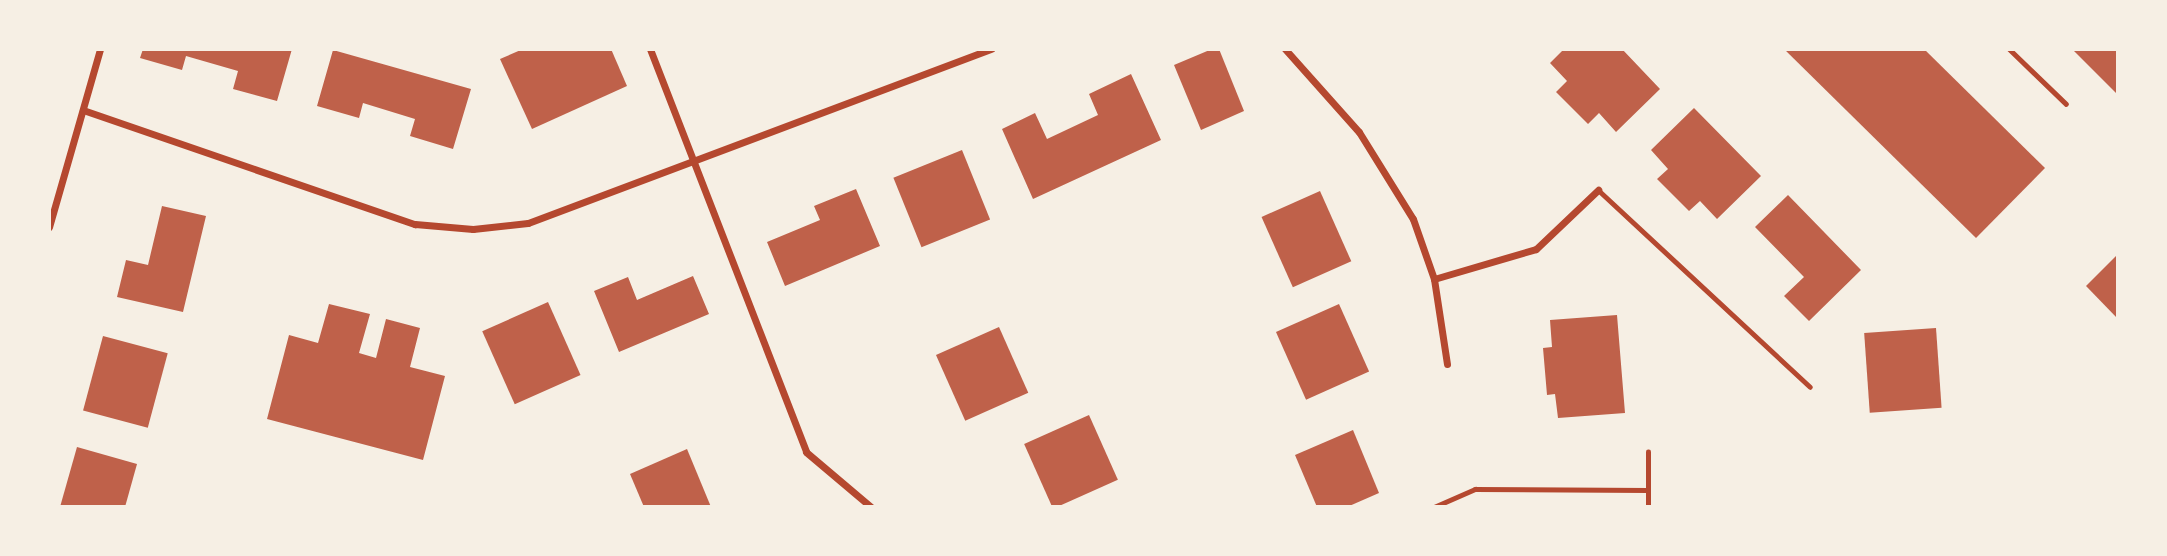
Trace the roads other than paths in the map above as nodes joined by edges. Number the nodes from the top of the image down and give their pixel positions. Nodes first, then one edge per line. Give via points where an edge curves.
1 (100, 49) edge
2 (650, 49) edge
3 (991, 49) edge
4 (1284, 49) edge
5 (2009, 49) edge
6 (2066, 104) dead end
7 (83, 110) junction
8 (693, 162) junction
9 (1598, 190) joint
10 (49, 227) edge
11 (1434, 279) junction
12 (1447, 364) dead end
13 (1810, 387) dead end
14 (871, 507) edge

1 - 7 street
2 - 8 street
3 - 8 street
4 - 11 street via 1359,132 1413,219
5 - 6 lane
7 - 8 street via 415,224 472,229 528,223
7 - 10 street
8 - 14 street via 806,452
9 - 11 street via 1536,249
9 - 13 lane
11 - 12 street

